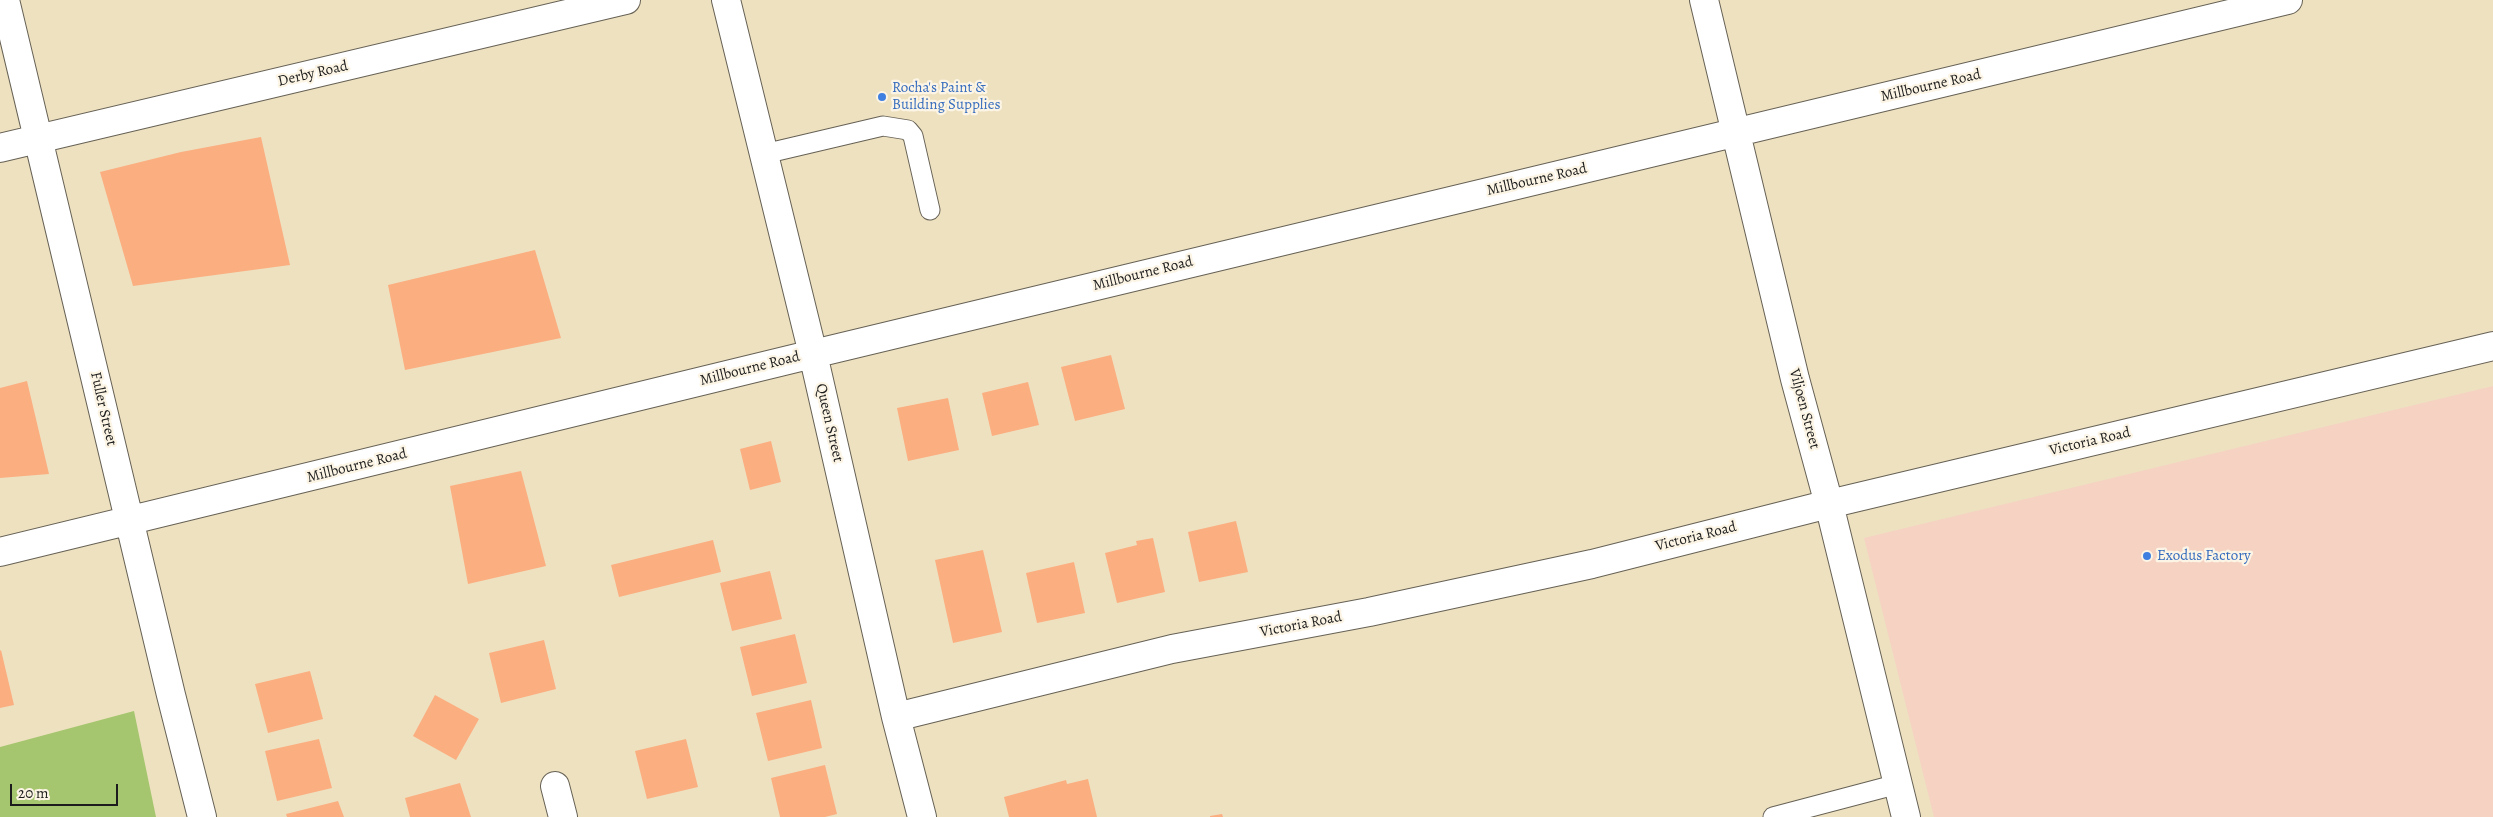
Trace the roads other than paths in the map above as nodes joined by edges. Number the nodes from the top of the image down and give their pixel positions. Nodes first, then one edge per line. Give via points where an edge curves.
1 (6, 0) edge
2 (626, 0) edge
3 (726, 0) edge
4 (1704, 0) edge
5 (2288, 0) edge
6 (1736, 132) junction
7 (40, 139) junction
8 (0, 148) edge
9 (764, 154) junction
10 (930, 210) dead end
11 (2493, 346) edge
12 (813, 354) junction
13 (1830, 504) junction
14 (129, 522) junction
15 (0, 552) edge
16 (896, 718) junction
17 (1898, 784) junction
18 (555, 786) dead end
19 (202, 817) edge
20 (563, 817) edge
21 (922, 817) edge
22 (1773, 817) edge
23 (1906, 817) edge

1 - 7 street, Fuller Street
2 - 7 street, Derby Road
3 - 9 street, Queen Street
4 - 6 street, Viljoen Street
5 - 6 street, Millbourne Road
6 - 12 street, Millbourne Road
6 - 13 street, Viljoen Street via 1795,379
7 - 8 street, Derby Road
7 - 14 street, Fuller Street
9 - 10 lane via 883,126 908,130 913,136
9 - 12 street, Queen Street
11 - 13 street, Victoria Road
12 - 14 street, Millbourne Road
12 - 16 street, Queen Street
13 - 16 street, Victoria Road via 1592,564 1370,612 1172,649
13 - 17 street, Viljoen Street
14 - 15 street, Millbourne Road
14 - 19 street, Fuller Street
16 - 21 street, Queen Street
17 - 22 lane
17 - 23 street, Viljoen Street
18 - 20 street

